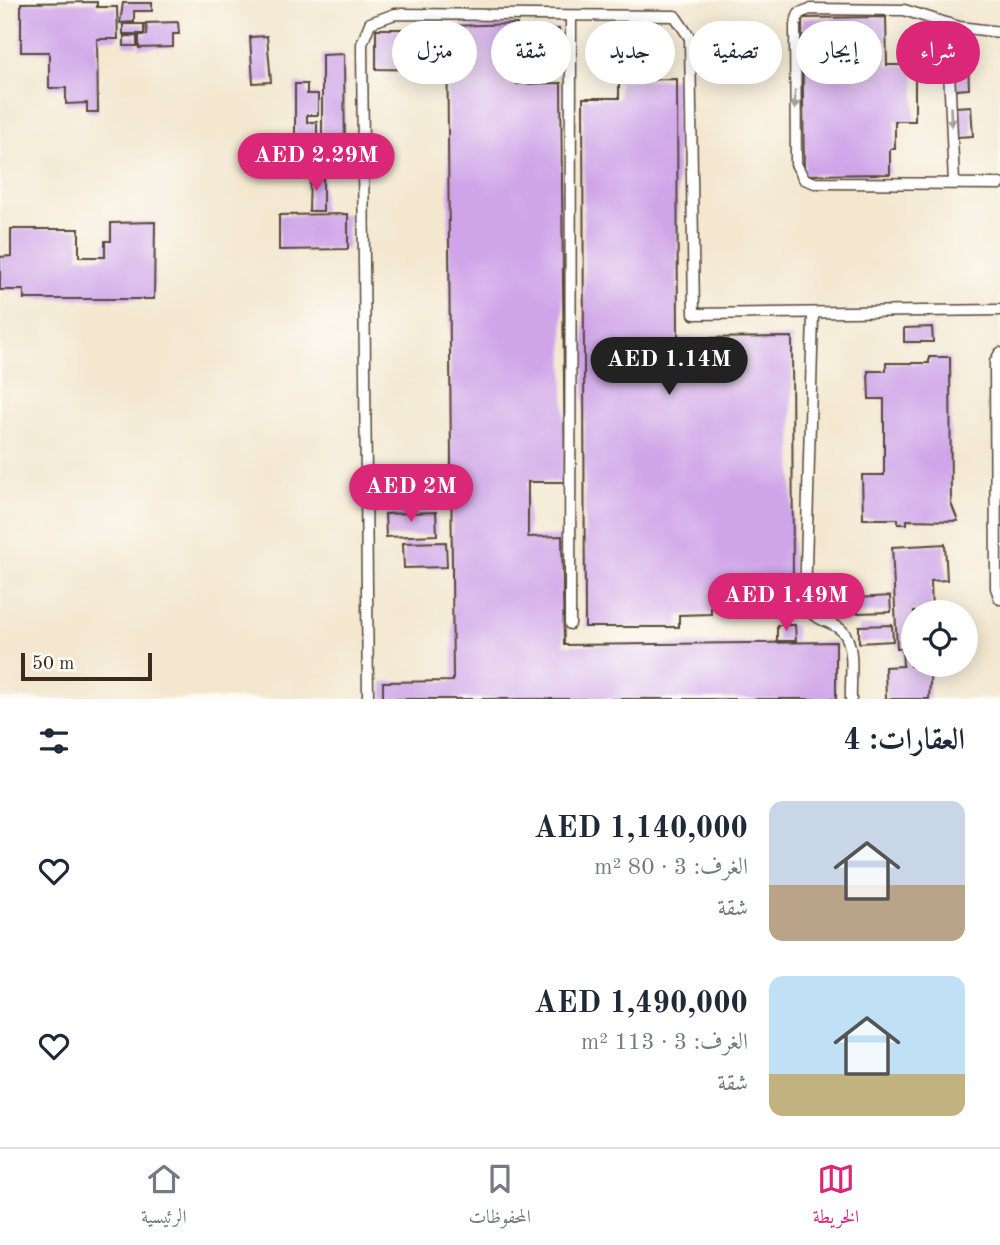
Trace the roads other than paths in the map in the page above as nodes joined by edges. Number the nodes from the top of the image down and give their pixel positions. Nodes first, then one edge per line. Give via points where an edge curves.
1 (571, 16) junction
2 (938, 21) edge
3 (980, 29) edge
4 (1000, 32) edge
5 (950, 84) edge
6 (954, 184) junction
7 (1000, 184) edge
8 (1000, 310) edge
9 (813, 315) junction
10 (1000, 353) edge
11 (1000, 599) edge
12 (570, 625) dead end
13 (368, 699) edge
14 (851, 699) edge

1 - 9 lane via 675,16 690,38 694,314
1 - 12 lane
1 - 13 lane via 394,14 370,23 362,44
2 -> 6 lane via 904,10 810,9 799,13 795,24 796,164 804,179 815,183
3 - 4 lane
5 -> 6 lane
6 - 7 lane
8 - 9 lane
9 - 14 lane via 805,601 810,613 847,638
10 - 11 lane via 995,362 996,588

